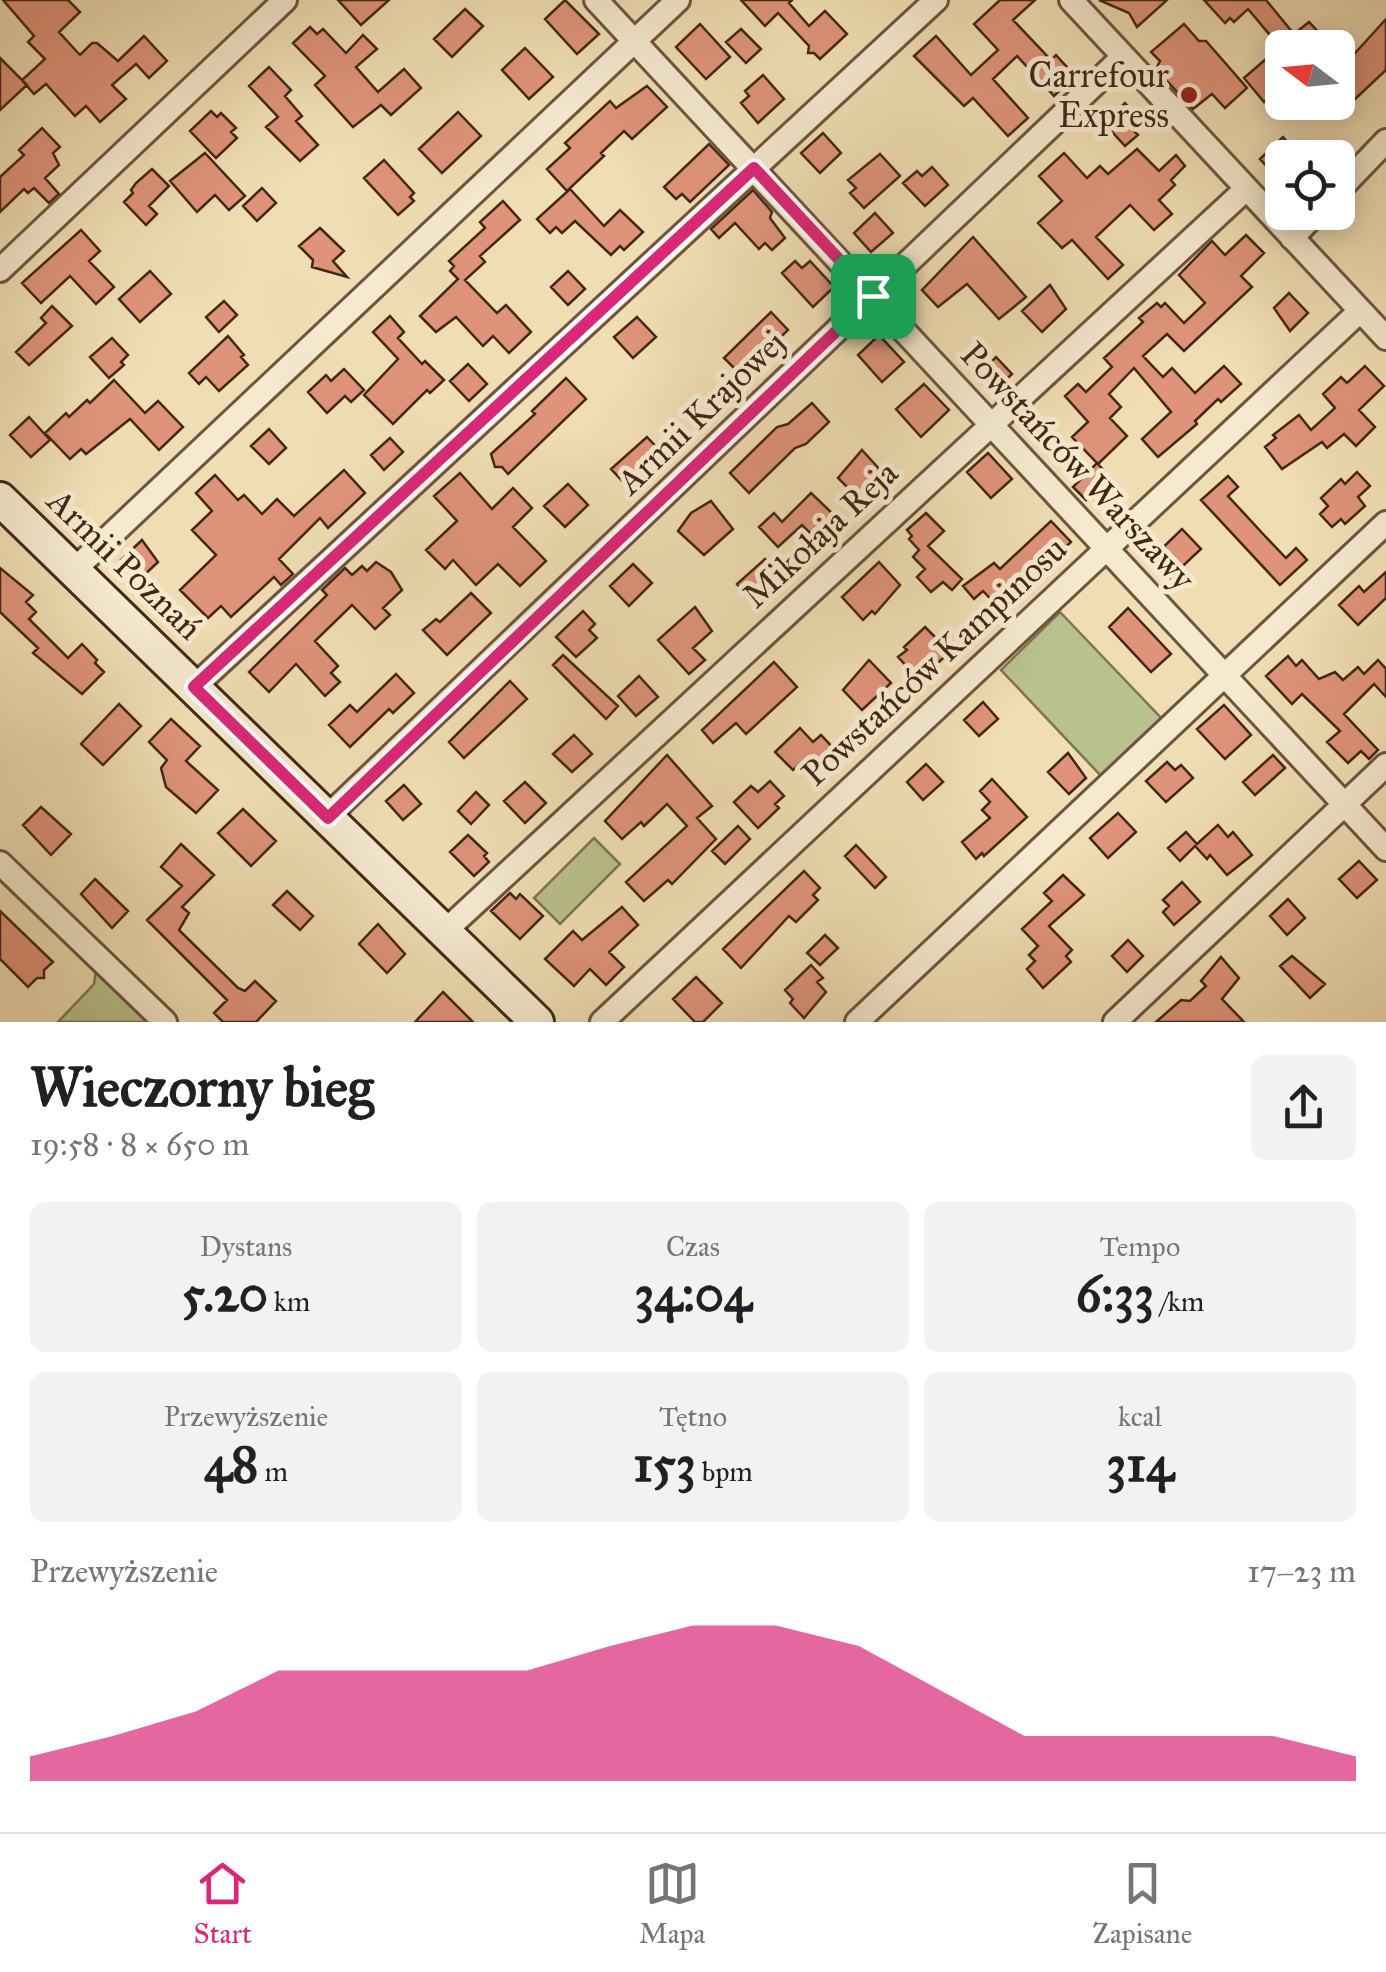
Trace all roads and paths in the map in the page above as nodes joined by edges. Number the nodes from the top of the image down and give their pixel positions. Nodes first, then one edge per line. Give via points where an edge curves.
1 (285, 0) edge
2 (596, 0) edge
3 (678, 0) edge
4 (936, 0) edge
5 (1071, 0) edge
6 (634, 42) junction
7 (1123, 57) junction
8 (1386, 141) edge
9 (754, 168) junction
10 (1355, 174) edge
11 (1244, 190) junction
12 (1300, 230) edge
13 (1292, 238) junction
14 (0, 270) edge
15 (873, 296) junction
16 (1360, 312) junction
17 (1386, 338) edge
18 (991, 423) junction
19 (0, 499) edge
20 (1386, 523) edge
21 (1106, 547) junction
22 (74, 570) junction
23 (1224, 676) junction
24 (194, 687) junction
25 (1386, 765) edge
26 (1344, 804) junction
27 (328, 818) junction
28 (1386, 849) edge
29 (0, 863) edge
30 (445, 930) junction
31 (166, 1022) edge
32 (537, 1022) edge
33 (602, 1022) edge
34 (857, 1022) edge
35 (1115, 1022) edge

1 - 14 street
2 - 6 street, Powstańców Warszawy
3 - 6 street
4 - 9 street
5 - 7 street
6 - 9 street, Powstańców Warszawy
6 - 22 street
7 - 11 street
7 - 15 street, Armii Krajowej
8 - 10 street
9 - 15 street, Powstańców Warszawy
9 - 24 street
11 - 13 street
11 - 18 street, Mikołaja Reja
12 - 13 street
13 - 16 street
15 - 18 street, Powstańców Warszawy
15 - 27 street, Armii Krajowej
16 - 17 street
16 - 21 street, Powstańców Kampinosu
18 - 21 street, Powstańców Warszawy
18 - 30 street, Mikołaja Reja
19 - 22 street, Armii Poznań
20 - 23 street
21 - 23 street, Powstańców Warszawy
21 - 33 street, Powstańców Kampinosu
22 - 24 street, Armii Poznań
23 - 26 street, Powstańców Warszawy
23 - 34 street
24 - 27 street, Armii Poznań
25 - 26 street
26 - 28 street, Powstańców Warszawy
26 - 35 street
27 - 30 street, Armii Poznań
29 - 31 street
30 - 32 street, Armii Poznań

